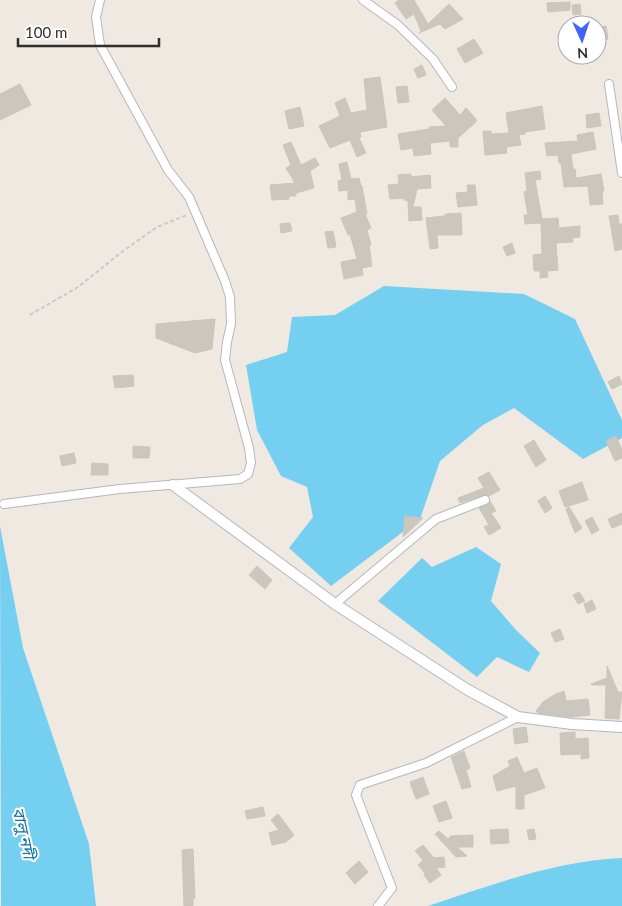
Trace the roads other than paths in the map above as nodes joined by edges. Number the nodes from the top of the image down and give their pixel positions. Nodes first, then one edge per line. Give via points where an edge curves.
1 (100, 0) edge
2 (363, 0) edge
3 (609, 84) dead end
4 (452, 87) dead end
5 (622, 173) edge
6 (173, 485) junction
7 (485, 500) dead end
8 (4, 504) dead end
9 (335, 604) junction
10 (518, 717) junction
11 (622, 727) edge
12 (378, 906) edge

1 - 6 street via 96,17 100,45 168,170 196,212 230,297 231,324 226,360 249,448 251,463 248,474 240,479
2 - 4 street via 398,24 433,59
3 - 5 street
6 - 8 street
6 - 9 street
7 - 9 street via 436,519
9 - 10 street via 468,690
10 - 11 street
10 - 12 street via 426,762 360,785 356,795 392,888

